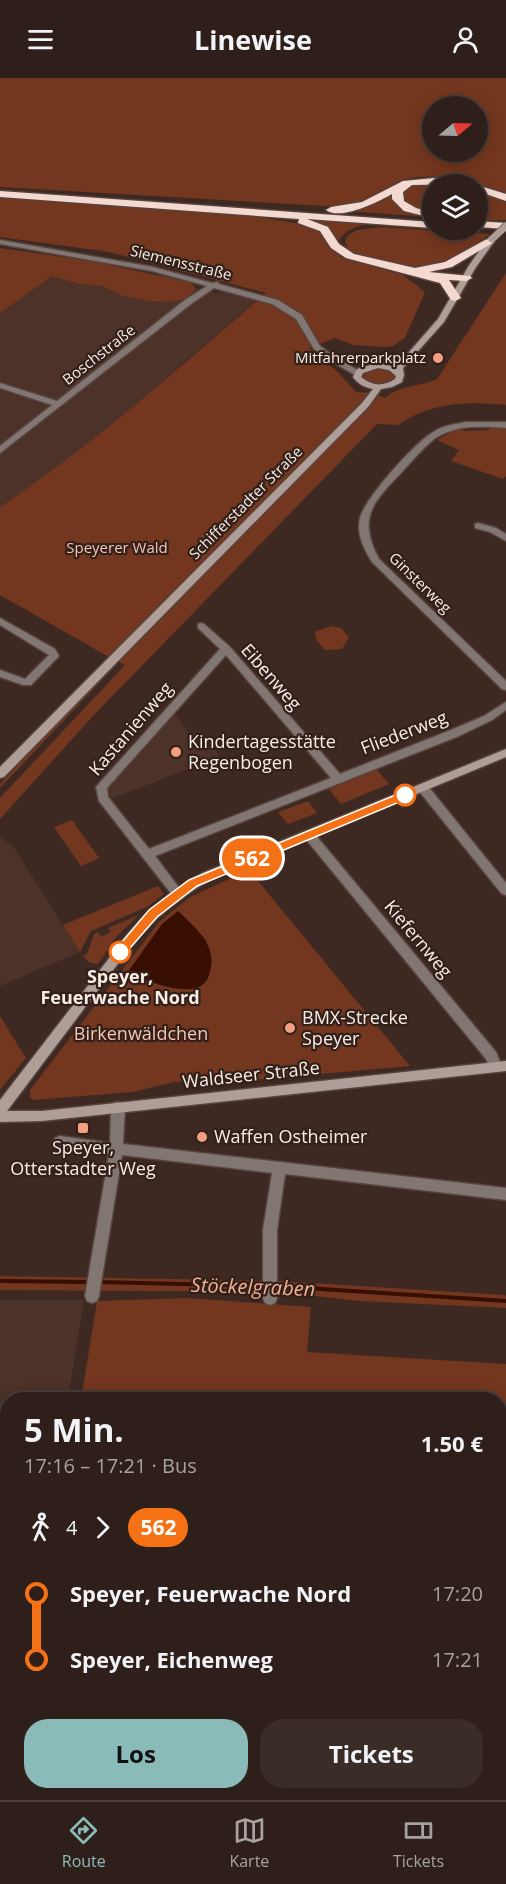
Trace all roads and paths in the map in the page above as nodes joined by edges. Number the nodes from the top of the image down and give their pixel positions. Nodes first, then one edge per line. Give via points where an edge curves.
1 (422, 181) edge
2 (407, 183) junction
3 (0, 192) edge
4 (314, 211) junction
5 (259, 212) junction
6 (422, 214) edge
7 (422, 219) edge
8 (407, 224) junction
9 (422, 225) edge
10 (488, 225) edge
11 (506, 226) edge
12 (488, 227) edge
13 (506, 231) edge
14 (490, 241) junction
15 (0, 242) edge
16 (346, 253) junction
17 (429, 272) junction
18 (466, 278) junction
19 (215, 284) junction
20 (455, 298) junction
21 (415, 350) junction
22 (331, 358) junction
23 (382, 365) junction
24 (368, 366) junction
25 (358, 373) junction
26 (399, 373) junction
27 (0, 384) edge
28 (365, 384) junction
29 (379, 387) junction
30 (58, 404) junction
31 (351, 418) junction
32 (506, 425) edge
33 (0, 450) edge
34 (478, 526) dead end
35 (506, 538) edge
36 (0, 621) edge
37 (201, 626) dead end
38 (226, 649) junction
39 (0, 673) edge
40 (506, 687) edge
41 (506, 705) edge
42 (506, 753) edge
43 (12, 763) junction
44 (0, 774) edge
45 (337, 778) junction
46 (0, 780) edge
47 (423, 788) junction
48 (309, 835) junction
49 (146, 855) junction
50 (506, 891) edge
51 (177, 893) junction
52 (501, 1066) edge
53 (118, 1107) junction
54 (0, 1110) edge
55 (0, 1117) edge
56 (60, 1142) dead end
57 (116, 1149) junction
58 (279, 1168) junction
59 (506, 1194) edge
60 (94, 1288) dead end
61 (270, 1290) dead end

1 - 2 highway
2 - 4 highway via 365,205
2 - 6 highway via 397,199 401,205
3 - 4 highway
3 - 5 highway
4 - 7 highway
5 - 8 highway
5 - 16 highway via 314,224 324,229 335,246
8 - 9 highway
8 - 16 highway via 364,226 346,235 342,244
10 - 11 highway
11 - 14 main road, bridge
12 - 13 highway
14 - 17 highway
14 - 18 main road
15 - 19 street, Siemensstraße via 122,262
16 - 17 highway via 361,260
17 - 18 highway
17 - 20 highway via 448,284
18 - 20 main road
19 - 22 street, Siemensstraße via 289,309 306,326 317,347
19 - 30 street, Boschstraße
20 - 21 main road
21 - 23 main road
21 - 26 main road
22 - 24 street
22 - 25 street, Siemensstraße
23 - 24 main road
23 - 26 main road
24 - 25 main road
25 - 28 main road
26 - 29 main road, Schifferstadter Straße via 397,382
27 - 30 street
28 - 29 main road
28 - 31 main road, Schifferstadter Straße via 363,401
29 - 31 main road, Schifferstadter Straße
30 - 33 street, Boschstraße
31 - 43 main road, Schifferstadter Straße
32 - 40 street, Ginsterweg via 459,425 428,439 373,499 365,514 363,534 378,563
34 - 35 street
36 - 39 street via 54,656 27,683
37 - 38 street, Eibenweg
38 - 45 street, Eibenweg
38 - 49 street, Kastanienweg via 101,787 103,798
41 - 45 street, Fliederweg via 455,733
42 - 47 main road
43 - 44 main road, Schifferstadter Straße
43 - 46 main road, Schifferstadter Straße
45 - 49 street, Fliederweg
47 - 48 main road
47 - 50 street
48 - 51 main road via 207,876
48 - 52 street, Kiefernweg
49 - 51 street, Kastanienweg
51 - 54 main road via 136,932
52 - 53 main road, Waldseer Straße
53 - 55 main road, Waldseer Straße
53 - 57 street
56 - 57 street
57 - 58 street
57 - 60 street
58 - 59 street
58 - 61 street via 270,1230

